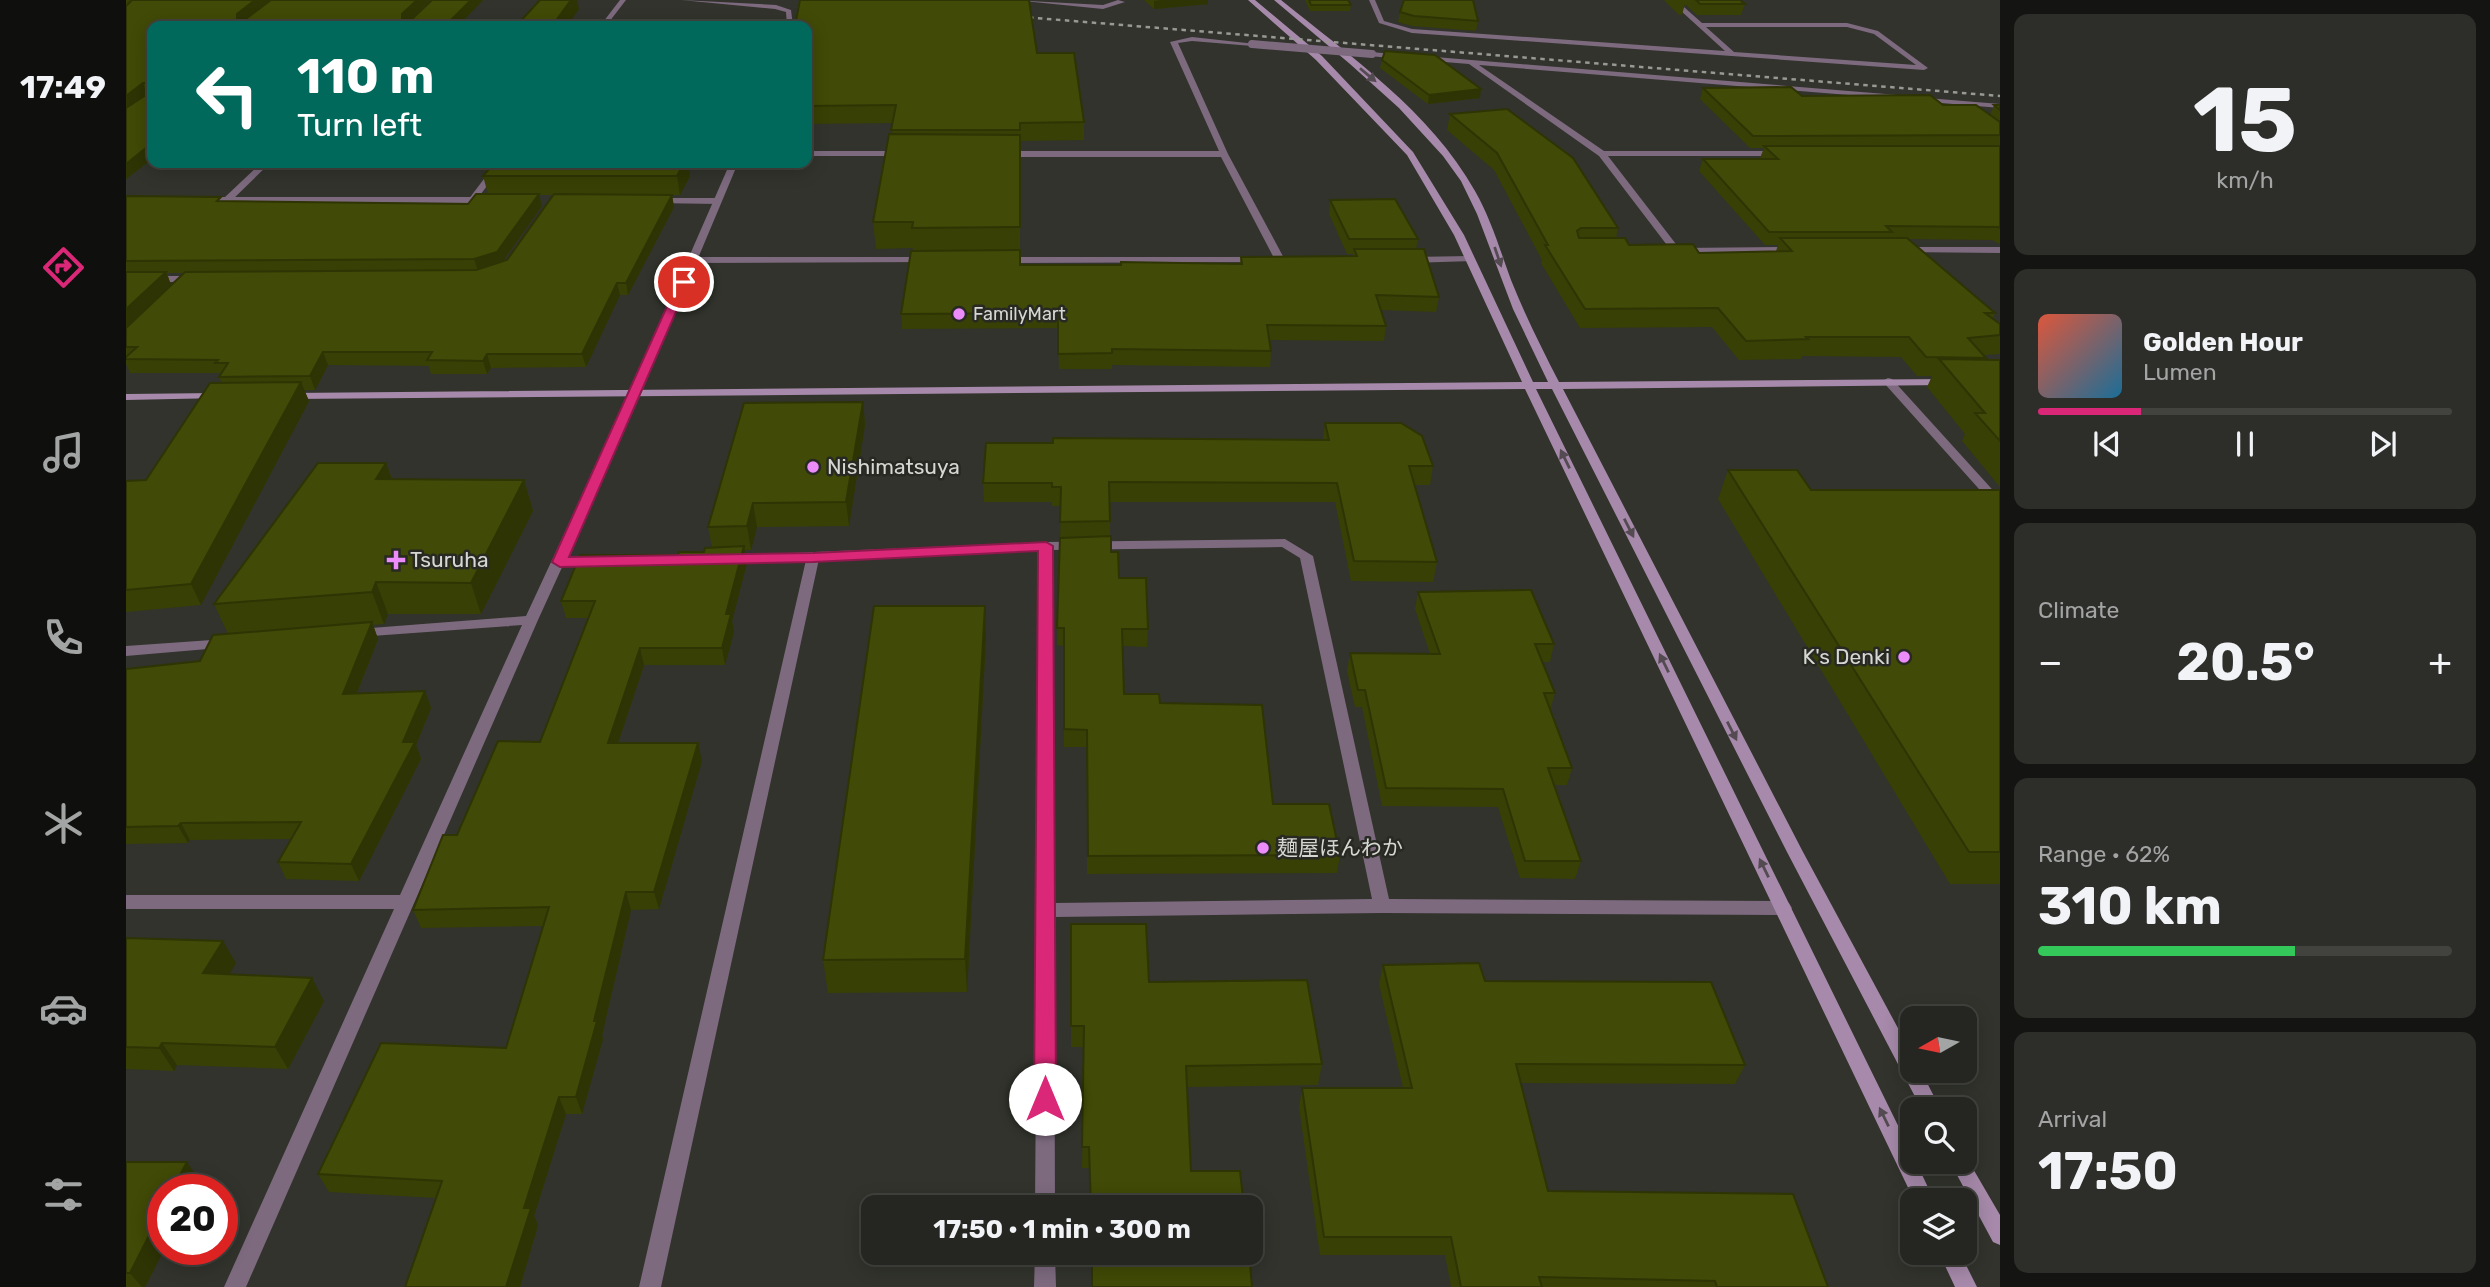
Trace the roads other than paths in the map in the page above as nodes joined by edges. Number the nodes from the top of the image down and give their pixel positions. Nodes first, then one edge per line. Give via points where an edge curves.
1 (623, 0) edge
2 (684, 0) edge
3 (1016, 0) edge
4 (1121, 0) edge
5 (1251, 0) edge
6 (1277, 0) edge
7 (1372, 0) edge
8 (1672, 0) edge
9 (607, 21) edge
10 (790, 21) edge
11 (1700, 25) junction
12 (1731, 53) junction
13 (1471, 63) junction
14 (1963, 103) junction
15 (2000, 106) edge
16 (1981, 118) edge
17 (1794, 153) edge
18 (812, 154) edge
19 (918, 154) edge
20 (988, 154) edge
21 (1224, 154) junction
22 (1602, 154) junction
23 (261, 168) edge
24 (496, 168) edge
25 (732, 168) edge
26 (189, 200) edge
27 (227, 200) junction
28 (472, 200) junction
29 (499, 200) edge
30 (649, 201) edge
31 (718, 201) junction
32 (1811, 250) edge
33 (1892, 250) edge
34 (2000, 250) edge
35 (1664, 251) edge
36 (1676, 251) junction
37 (693, 260) junction
38 (945, 260) edge
39 (987, 260) edge
40 (1280, 260) junction
41 (1294, 260) edge
42 (1403, 260) edge
43 (1471, 260) junction
44 (126, 279) edge
45 (186, 279) junction
46 (214, 279) edge
47 (176, 289) edge
48 (1888, 381) junction
49 (1963, 382) edge
50 (1555, 384) junction
51 (1529, 385) junction
52 (635, 394) junction
53 (236, 396) edge
54 (277, 396) edge
55 (126, 397) edge
56 (2000, 505) edge
57 (1046, 546) junction
58 (813, 557) junction
59 (720, 559) edge
60 (531, 620) junction
61 (342, 635) edge
62 (247, 642) edge
63 (126, 651) edge
64 (126, 902) edge
65 (406, 902) junction
66 (1382, 906) junction
67 (1783, 908) junction
68 (1045, 910) junction
69 (1925, 1097) edge
70 (1967, 1174) edge
71 (1918, 1188) edge
72 (1045, 1195) edge
73 (2000, 1235) edge
74 (1045, 1265) edge
75 (1955, 1265) edge
76 (236, 1287) edge
77 (650, 1287) edge
78 (1045, 1287) edge
79 (1966, 1287) edge

1 - 9 street
2 - 10 street via 776,7 789,11
3 - 4 street via 1103,7
5 - 43 street via 1319,58 1410,155
6 -> 50 street via 1382,87 1464,181 1483,213 1503,273
7 - 12 street via 1381,22 1412,31
8 - 11 street
11 - 12 street
11 - 12 street via 1847,25 1876,32 1924,68
13 - 14 street
13 - 21 street, bridge via 1192,39 1174,42
13 - 22 street
14 - 15 street
14 - 16 street
17 - 22 street
18 - 19 street
20 - 21 street
21 - 40 street
22 - 36 street
23 - 27 street
24 - 28 street
25 - 31 street
26 - 27 street
27 - 28 street
28 - 29 street
30 - 31 street
31 - 37 street
32 - 36 street
33 - 34 street
35 - 36 street
37 - 38 street
37 - 52 street
39 - 40 street
40 - 41 street
42 - 43 street
43 - 51 street
44 - 45 street
45 - 46 street
45 - 47 street
48 - 49 street
48 - 50 street
48 - 56 street
50 - 51 street
50 -> 69 street via 1820,903
51 - 52 street
67 -> 51 street
52 - 54 street
52 - 60 street via 566,562
53 - 55 street
57 - 58 street
57 - 66 street via 1285,543 1306,556
57 - 68 street
58 - 59 street
58 - 77 street
60 - 61 street
60 - 65 street
62 - 63 street
64 - 65 street
65 - 76 street
66 - 67 street
66 - 68 street
71 -> 67 street
68 - 72 street
70 - 73 street
74 - 78 street
75 - 79 street

